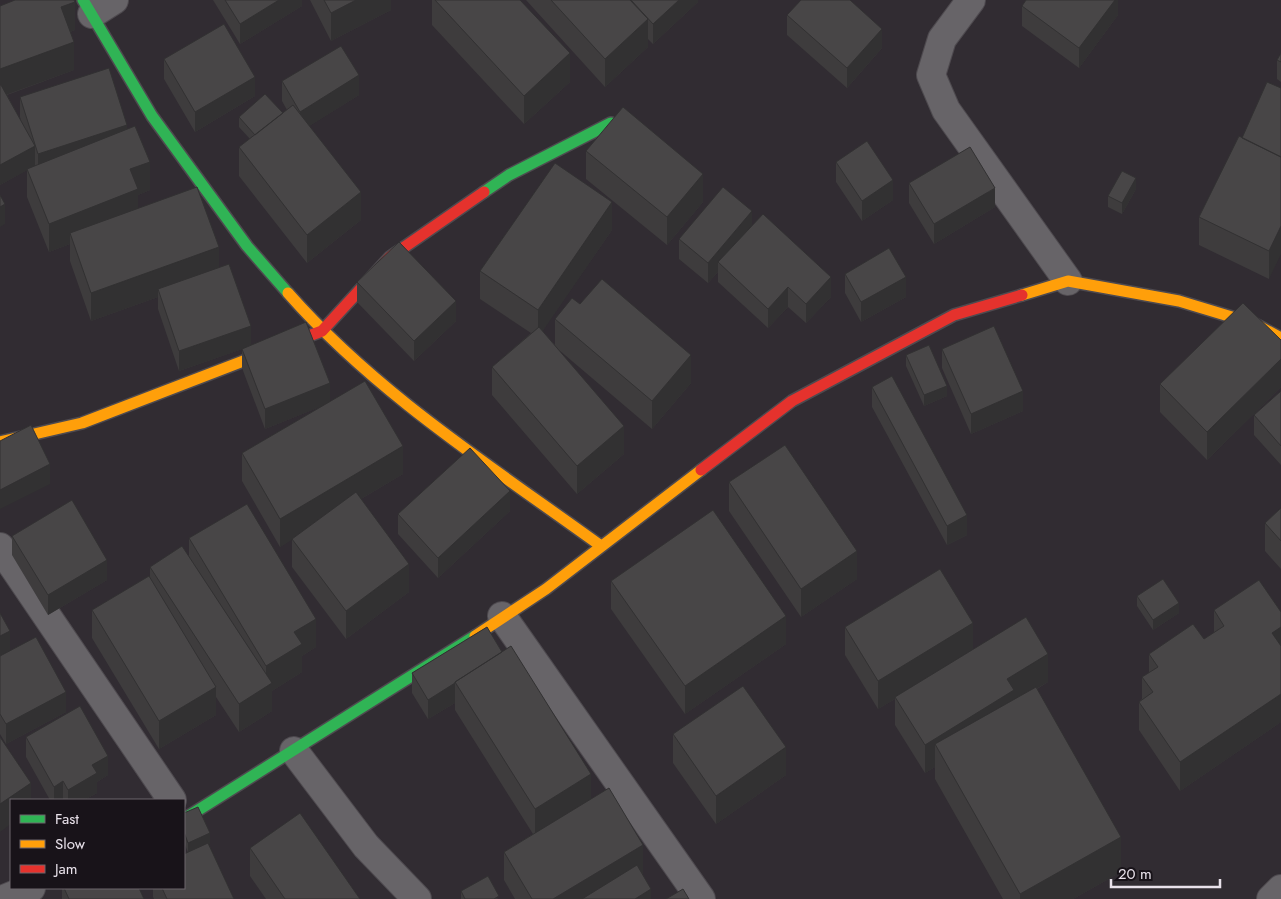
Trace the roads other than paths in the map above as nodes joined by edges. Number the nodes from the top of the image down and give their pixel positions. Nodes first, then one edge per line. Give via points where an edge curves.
1 (971, 0) edge
2 (96, 5) edge
3 (611, 123) edge
4 (1068, 281) junction
5 (322, 331) junction
6 (1281, 338) edge
7 (0, 442) edge
8 (601, 546) junction
9 (0, 547) edge
10 (502, 616) junction
11 (294, 751) junction
12 (171, 799) edge
13 (185, 812) edge
14 (29, 889) edge
15 (4, 899) edge
16 (417, 899) edge
17 (701, 899) edge

1 - 4 street via 942,39 931,76 946,110
2 - 5 street via 152,116 241,239
3 - 5 street via 508,175 390,257
4 - 6 street via 1179,301 1255,324
4 - 8 street via 954,315 792,401
5 - 7 street via 82,423
5 - 8 street via 401,401
8 - 10 street via 546,589
9 - 12 street
10 - 11 street via 416,675
10 - 17 street
11 - 13 street
11 - 16 street via 366,846
14 - 15 street

